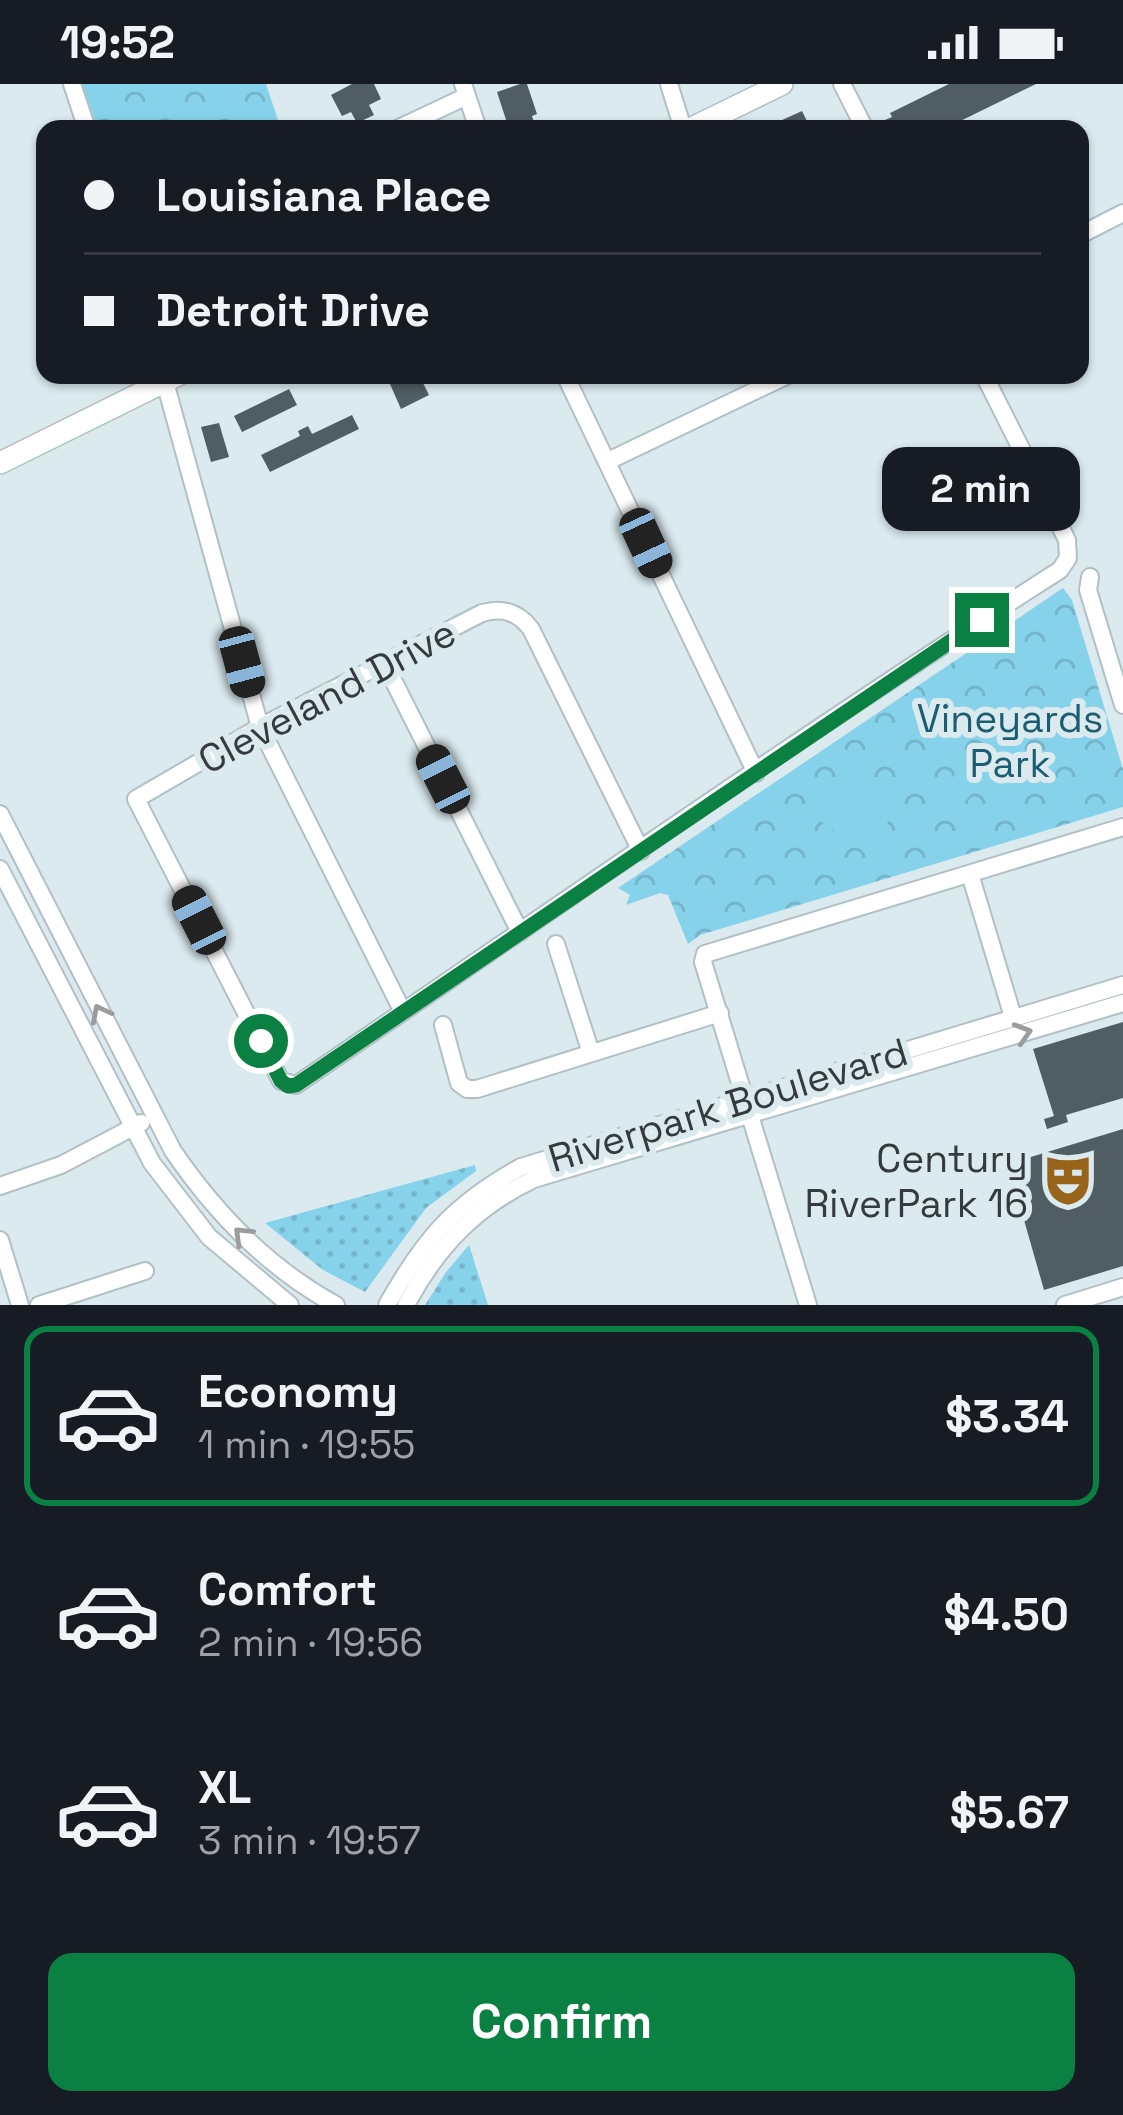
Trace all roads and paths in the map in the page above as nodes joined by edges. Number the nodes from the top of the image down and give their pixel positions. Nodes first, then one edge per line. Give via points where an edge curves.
1 (72, 84) edge
2 (669, 84) edge
3 (782, 84) edge
4 (842, 84) edge
5 (465, 90) edge
6 (84, 120) edge
7 (413, 120) edge
8 (475, 120) edge
9 (683, 120) edge
10 (706, 120) edge
11 (860, 120) edge
12 (1123, 213) edge
13 (1089, 230) edge
14 (154, 384) edge
15 (170, 384) edge
16 (570, 384) edge
17 (769, 384) edge
18 (988, 384) edge
19 (608, 461) junction
20 (0, 463) edge
21 (1090, 577) dead end
22 (385, 664) junction
23 (1123, 705) edge
24 (260, 727) junction
25 (756, 772) junction
26 (0, 814) edge
27 (1123, 827) edge
28 (641, 851) junction
29 (0, 869) edge
30 (970, 874) junction
31 (520, 932) junction
32 (556, 944) dead end
33 (1123, 985) edge
34 (1123, 1003) edge
35 (403, 1012) junction
36 (720, 1013) junction
37 (1013, 1018) junction
38 (442, 1025) dead end
39 (591, 1053) junction
40 (748, 1107) junction
41 (152, 1117) junction
42 (132, 1128) junction
43 (0, 1186) edge
44 (0, 1240) edge
45 (146, 1271) dead end
46 (1123, 1287) edge
47 (20, 1305) edge
48 (40, 1305) edge
49 (290, 1305) edge
50 (336, 1305) edge
51 (387, 1305) edge
52 (406, 1305) edge
53 (808, 1305) edge
54 (1065, 1305) edge

1 - 6 street
2 - 9 street
3 - 10 main road
4 - 11 street
5 - 7 street
5 - 8 street
12 - 13 street
14 - 20 main road
15 - 24 street
16 - 19 street
17 - 19 street
18 - 25 street via 1068,558
19 - 25 street
21 - 23 street
22 - 24 street, Cleveland Drive
22 - 28 street, Cleveland Drive via 482,613 520,617
22 - 31 street
24 - 35 street
24 - 35 street, Cleveland Drive via 136,799 281,1081 296,1085
25 - 28 street
41 -> 26 street
27 - 30 street
28 - 31 street
29 - 42 street
30 - 36 street via 705,954
30 - 37 street
31 - 35 street
32 - 39 street
33 - 37 street, Riverpark Boulevard
40 -> 34 street, Riverpark Boulevard
36 - 39 street
36 - 40 street
37 - 40 street, Riverpark Boulevard
38 - 39 street via 467,1089
40 - 51 street, Riverpark Boulevard via 498,1180 438,1227
40 - 52 street, Riverpark Boulevard via 507,1192 444,1244
40 - 53 street
41 - 42 street
50 -> 41 street via 223,1216
42 - 43 street via 61,1166
42 - 49 street via 209,1237
44 - 47 street
45 - 48 street
46 - 54 street

